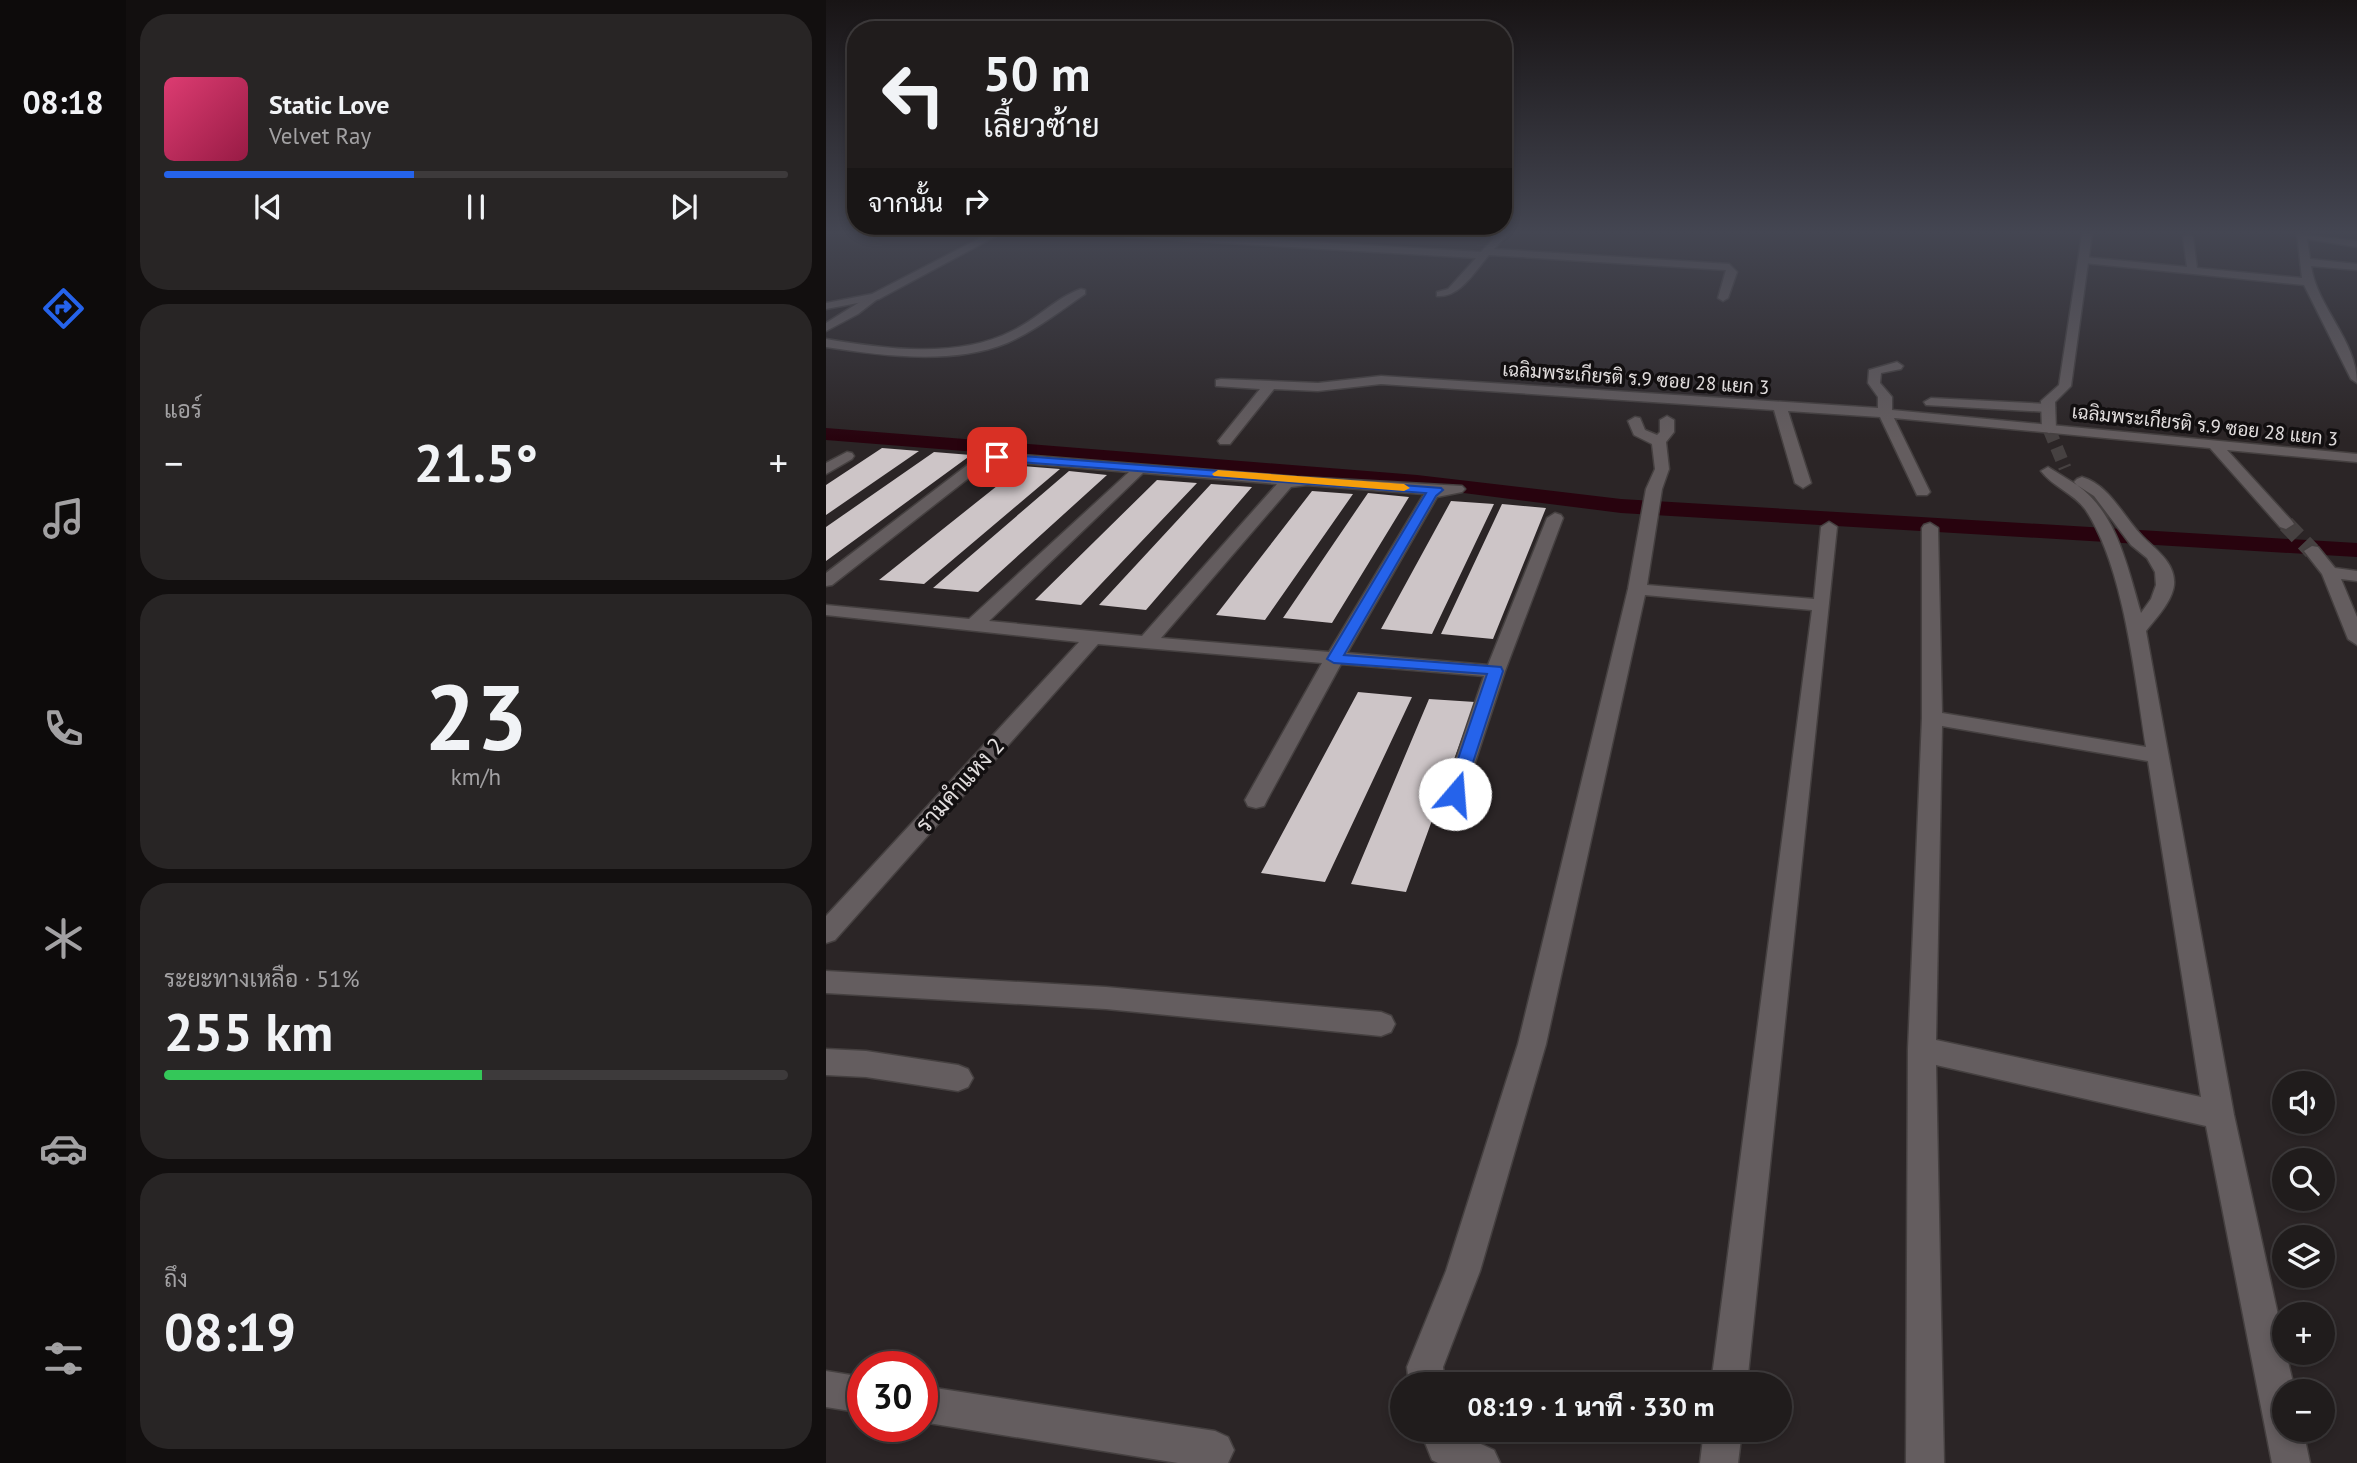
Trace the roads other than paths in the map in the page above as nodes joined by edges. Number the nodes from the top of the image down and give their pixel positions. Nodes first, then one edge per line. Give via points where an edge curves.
1 (844, 302) edge
2 (869, 302) edge
3 (1065, 302) edge
4 (2078, 302) edge
5 (2318, 302) edge
6 (826, 306) edge
7 (826, 328) edge
8 (826, 343) edge
9 (1897, 366) dead end
10 (2357, 379) edge
11 (1221, 383) dead end
12 (1270, 385) junction
13 (1638, 397) junction
14 (1931, 402) dead end
15 (1780, 406) junction
16 (2048, 408) junction
17 (1668, 410) junction
18 (1885, 413) junction
19 (2049, 429) junction
20 (1225, 441) dead end
21 (1659, 442) junction
22 (2216, 446) junction
23 (847, 456) dead end
24 (2357, 458) edge
25 (2065, 468) tunnel mouth
26 (826, 470) edge
27 (2048, 471) tunnel mouth
28 (1136, 474) dead end
29 (1296, 481) junction
30 (1803, 483) dead end
31 (1457, 489) dead end
32 (1437, 490) junction
33 (1922, 492) dead end
34 (1555, 518) dead end
35 (2286, 524) tunnel mouth
36 (1829, 527) dead end
37 (1930, 528) dead end
38 (2312, 551) tunnel mouth
39 (2330, 573) junction
40 (2357, 576) edge
41 (826, 581) edge
42 (1637, 589) junction
43 (1822, 605) junction
44 (826, 610) edge
45 (973, 626) junction
46 (2137, 631) junction
47 (1093, 638) junction
48 (2357, 639) edge
49 (1146, 642) junction
50 (1334, 659) junction
51 (1495, 671) junction
52 (1932, 718) junction
53 (2160, 756) junction
54 (1455, 794) dead end
55 (1256, 800) dead end
56 (826, 933) edge
57 (826, 982) edge
58 (1381, 1024) dead end
59 (1922, 1049) junction
60 (826, 1062) edge
61 (958, 1079) dead end
62 (2219, 1115) junction
63 (1426, 1372) edge
64 (1730, 1372) edge
65 (2274, 1379) edge
66 (826, 1389) edge
67 (847, 1392) edge
68 (938, 1407) edge
69 (1443, 1442) edge
70 (1722, 1442) edge
71 (2287, 1442) edge
72 (1215, 1450) dead end
73 (1481, 1463) edge
74 (1719, 1463) edge
75 (1925, 1463) edge
76 (2291, 1463) edge

1 - 6 street
2 - 7 street
3 - 8 street via 993,344 910,350
4 - 16 street, เฉลิมพระเกียรติ ร.9 ซอย 28 แยก 3 via 2065,386 2048,401
5 - 10 street
9 - 18 street via 1875,370 1874,383 1885,397
11 - 12 street, เฉลิมพระเกียรติ ร.9 ซอย 28 แยก 3
12 - 13 street, เฉลิมพระเกียรติ ร.9 ซอย 28 แยก 3 via 1318,387 1381,380
12 - 20 street
13 - 17 street, เฉลิมพระเกียรติ ร.9 ซอย 28 แยก 3
13 - 21 street via 1635,416 1639,432
14 - 16 street
15 - 17 street, เฉลิมพระเกียรติ ร.9 ซอย 28 แยก 3
15 - 18 street, เฉลิมพระเกียรติ ร.9 ซอย 28 แยก 3
15 - 30 street
16 - 19 street, เฉลิมพระเกียรติ ร.9 ซอย 28 แยก 3
17 - 21 street via 1667,432
18 - 19 street, เฉลิมพระเกียรติ ร.9 ซอย 28 แยก 3
18 - 33 street
19 - 22 street, เฉลิมพระเกียรติ ร.9 ซอย 28 แยก 3
21 - 42 street via 1662,469
22 - 24 street, เฉลิมพระเกียรติ ร.9 ซอย 28 แยก 3
22 - 35 street
23 - 26 street
25 - 46 street via 2099,493 2164,572 2160,599
27 - 46 street via 2081,495 2112,541
28 - 45 street
29 - 32 street
29 - 41 street via 997,457 979,463
29 - 49 street via 1280,488
31 - 32 street
32 - 50 street
34 - 51 street
36 - 43 street
37 - 52 street
38 - 39 street
39 - 40 street
39 - 48 street
42 - 43 street
42 - 63 street via 1532,1045 1463,1272
43 - 64 street
44 - 45 street
45 - 47 street
46 - 53 street
47 - 49 street
47 - 56 street, รามคำแหง 2
49 - 50 street
50 - 51 street
50 - 55 street
51 - 54 street
52 - 53 street
52 - 59 street
53 - 62 street
57 - 58 street via 1106,998
59 - 62 street
59 - 75 street
60 - 61 street
62 - 65 street
66 - 67 street
68 - 72 street
69 - 73 street via 1445,1447
70 - 74 street
71 - 76 street

